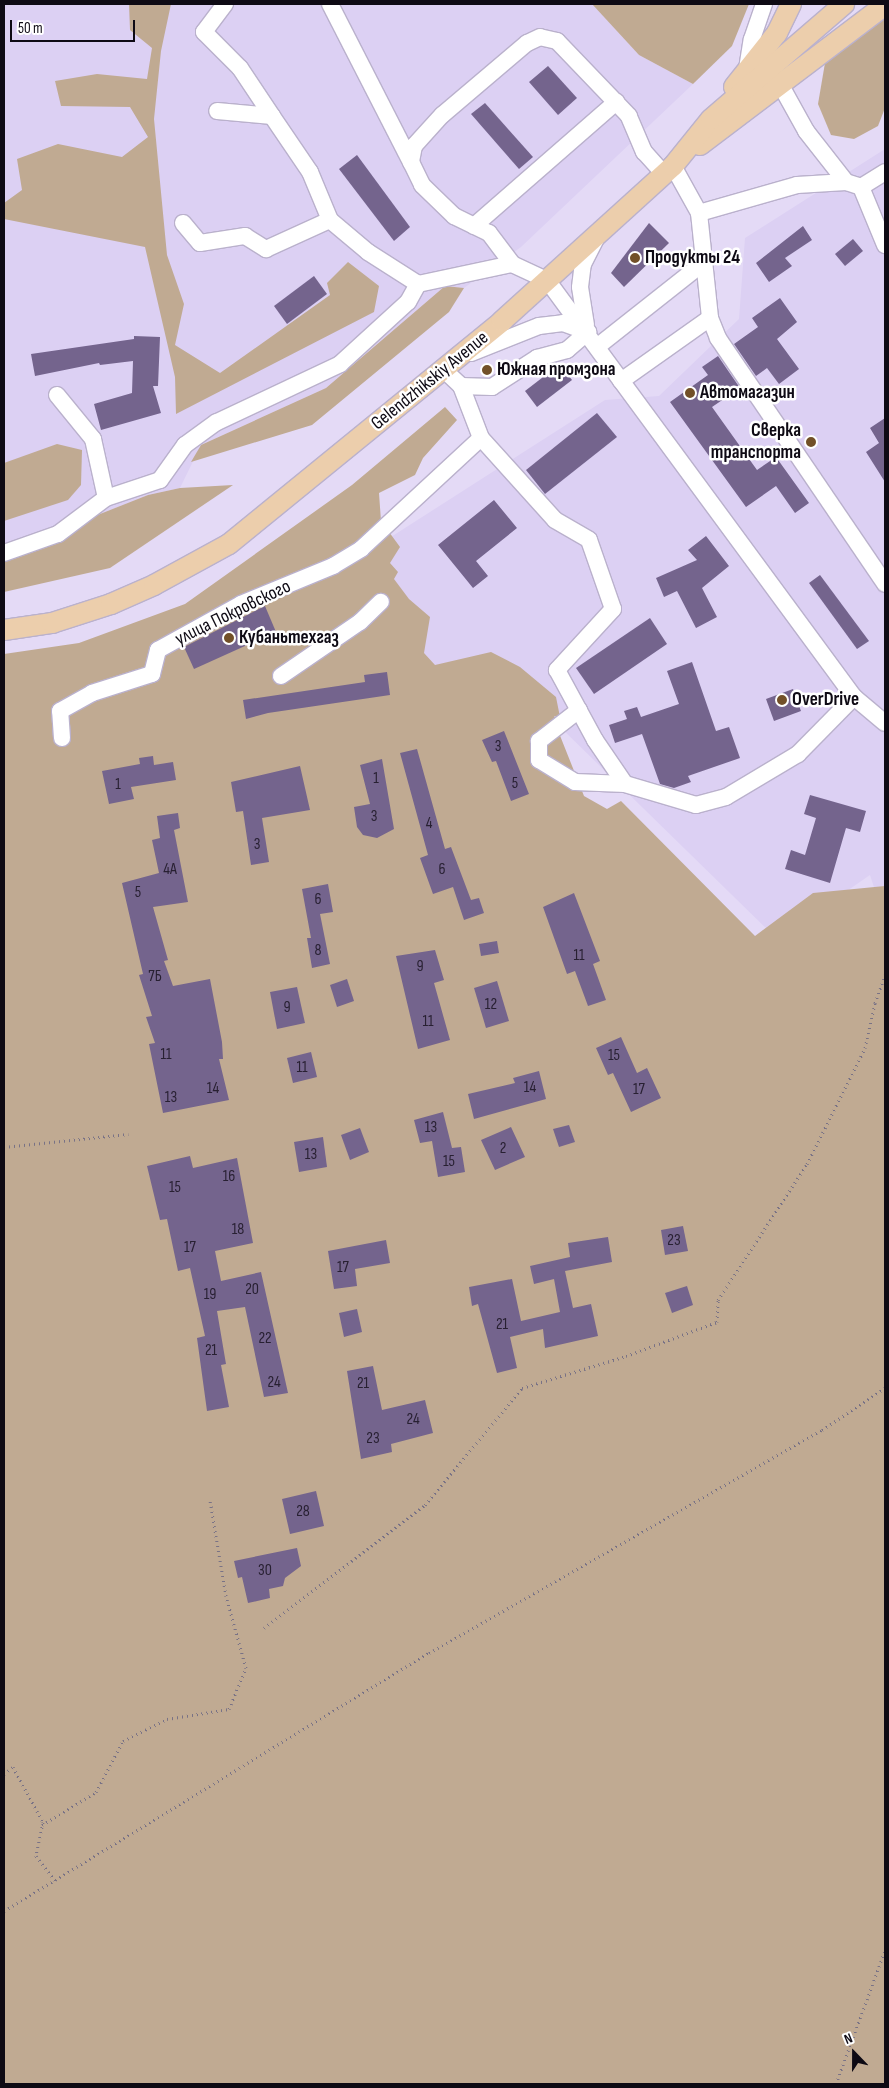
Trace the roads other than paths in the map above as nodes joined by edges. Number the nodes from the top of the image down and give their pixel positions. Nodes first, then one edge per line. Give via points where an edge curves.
1 (225, 4) edge
2 (330, 4) edge
3 (764, 4) edge
4 (791, 4) edge
5 (833, 4) edge
6 (844, 4) edge
7 (885, 5) edge
8 (799, 41) junction
9 (747, 70) junction
10 (780, 84) junction
11 (616, 102) junction
12 (217, 110) dead end
13 (272, 116) junction
14 (711, 119) junction
15 (411, 162) junction
16 (668, 170) junction
17 (885, 172) edge
18 (853, 184) junction
19 (698, 213) junction
20 (330, 220) junction
21 (183, 223) dead end
22 (474, 226) junction
23 (599, 233) junction
24 (885, 245) edge
25 (703, 263) junction
26 (512, 264) junction
27 (547, 280) junction
28 (418, 284) junction
29 (710, 318) junction
30 (593, 339) junction
31 (448, 367) junction
32 (621, 381) junction
33 (461, 386) junction
34 (57, 395) dead end
35 (481, 438) junction
36 (106, 498) junction
37 (4, 553) edge
38 (885, 584) edge
39 (381, 602) dead end
40 (4, 630) edge
41 (281, 676) dead end
42 (854, 697) junction
43 (579, 710) junction
44 (885, 723) edge
45 (62, 738) dead end
46 (625, 784) junction

1 - 13 street via 204,32 240,68
2 - 15 street
3 - 9 street via 752,39
4 - 9 main road via 777,33
5 - 8 main road
6 - 8 main road
7 - 10 main road
8 - 14 main road, Gelendzhikskiy Avenue
9 - 14 main road
10 - 16 main road
10 - 18 street via 806,131
11 - 15 street via 557,41 540,37 527,43 442,115 414,146
11 - 16 street via 629,116 644,152
11 - 22 street
12 - 13 street
13 - 20 street via 310,172
14 - 16 main road, Gelendzhikskiy Avenue
15 - 22 street via 422,185 454,216
16 - 19 street
16 - 23 main road, Gelendzhikskiy Avenue
17 - 18 street
18 - 19 street via 797,185
18 - 24 street
19 - 25 street
20 - 21 street via 266,249 245,236 200,243
20 - 28 street via 368,252
22 - 26 street via 489,233
23 - 27 main road, Gelendzhikskiy Avenue
23 - 30 street via 583,264 580,287
25 - 29 street
25 - 30 street
26 - 27 street
26 - 28 street
27 - 30 street
27 - 31 main road, Gelendzhikskiy Avenue
28 - 36 street via 408,302 340,364 217,422 185,445 160,480
29 - 32 street
29 - 38 street via 718,338
30 - 31 street via 563,323 539,326 484,346
30 - 32 street
30 - 33 street via 537,358 492,386
31 - 33 street
31 - 40 main road, Gelendzhikskiy Avenue via 229,544 154,585 111,604 52,622
32 - 42 street
33 - 35 street
34 - 36 street via 93,439
35 - 43 street via 555,520 589,540 613,610 557,670
35 - 45 street, улица Покровского via 361,549 333,566 241,604 158,650 152,674 92,693 60,711
36 - 37 street via 58,534
39 - 41 street via 360,622
42 - 44 street
42 - 46 street via 798,754 726,797 696,805
43 - 46 street
43 - 46 street via 539,741 539,760 575,782

